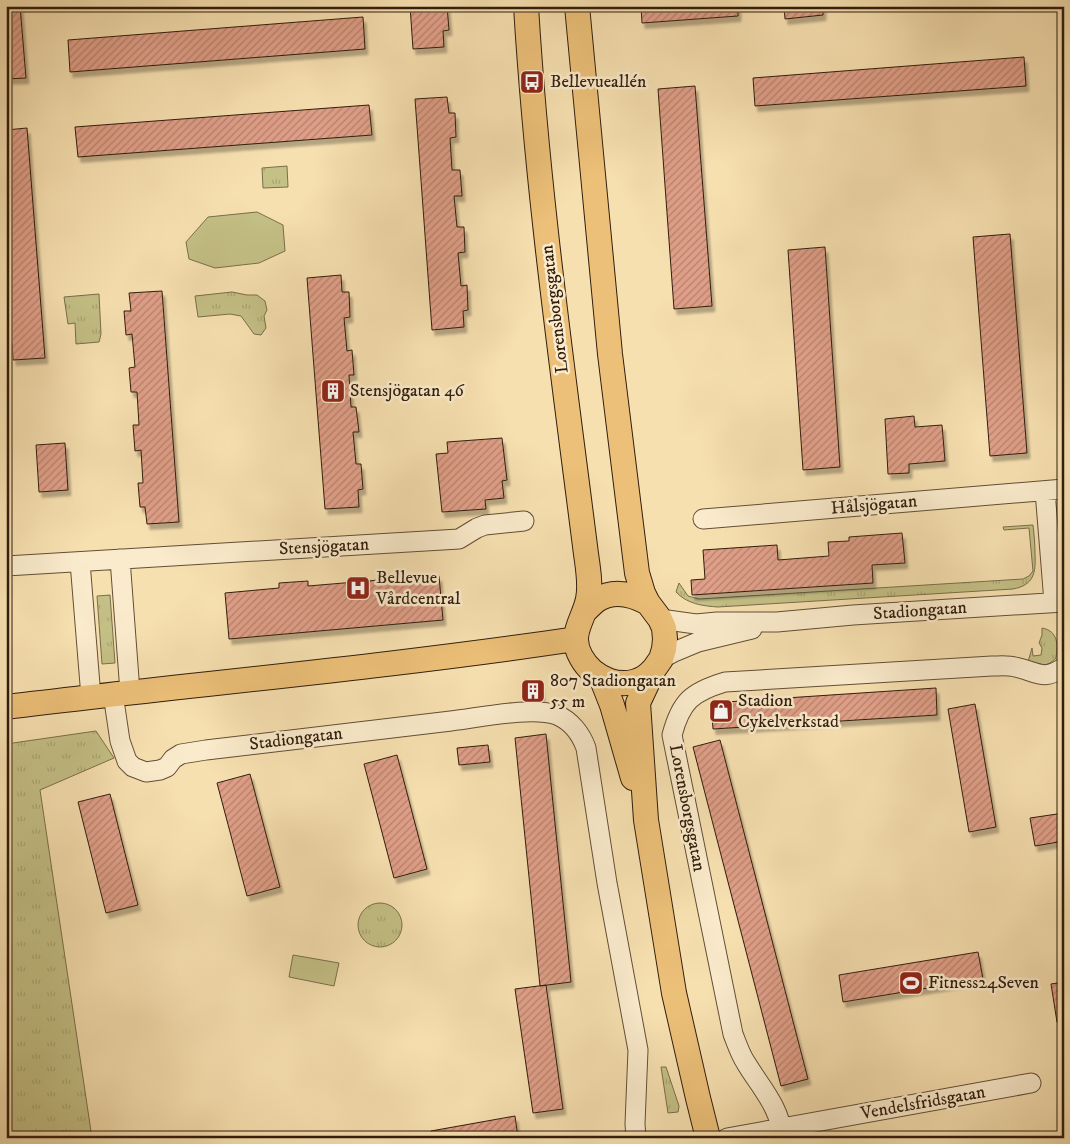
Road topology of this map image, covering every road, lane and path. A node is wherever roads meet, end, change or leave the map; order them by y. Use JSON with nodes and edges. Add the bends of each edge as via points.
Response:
{"nodes":[{"id":1,"x":526,"y":6,"type":"edge"},
{"id":2,"x":577,"y":6,"type":"edge"},
{"id":3,"x":1064,"y":489,"type":"edge"},
{"id":4,"x":1045,"y":491,"type":"junction"},
{"id":5,"x":703,"y":519,"type":"dead end"},
{"id":6,"x":524,"y":521,"type":"dead end"},
{"id":7,"x":120,"y":559,"type":"junction"},
{"id":8,"x":80,"y":562,"type":"junction"},
{"id":9,"x":6,"y":566,"type":"edge"},
{"id":10,"x":1059,"y":602,"type":"edge"},
{"id":11,"x":585,"y":611,"type":"junction"},
{"id":12,"x":654,"y":611,"type":"junction"},
{"id":13,"x":778,"y":622,"type":"junction"},
{"id":14,"x":576,"y":639,"type":"junction"},
{"id":15,"x":657,"y":664,"type":"junction"},
{"id":16,"x":1064,"y":667,"type":"edge"},
{"id":17,"x":600,"y":678,"type":"junction"},
{"id":18,"x":112,"y":694,"type":"junction"},
{"id":19,"x":6,"y":707,"type":"edge"},
{"id":20,"x":646,"y":820,"type":"junction"},
{"id":21,"x":1031,"y":1083,"type":"dead end"},
{"id":22,"x":783,"y":1133,"type":"edge"},
{"id":23,"x":636,"y":1138,"type":"edge"},
{"id":24,"x":708,"y":1138,"type":"edge"},
{"id":25,"x":727,"y":1138,"type":"edge"}],
"edges":[{"from":1,"to":11,"type":"main road","name":"Lorensborgsgatan","via":[[549,257],[588,569]]},
{"from":2,"to":12,"type":"main road","name":"Lorensborgsgatan","via":[[610,354],[637,573],[643,594]]},
{"from":3,"to":4,"type":"street","name":"Hålsjögatan"},
{"from":4,"to":5,"type":"street","name":"Hålsjögatan"},
{"from":4,"to":10,"type":"street"},
{"from":6,"to":7,"type":"street","name":"Stensjögatan","via":[[485,525],[459,539]]},
{"from":7,"to":8,"type":"street","name":"Stensjögatan"},
{"from":7,"to":18,"type":"street"},
{"from":8,"to":9,"type":"street","name":"Stensjögatan"},
{"from":8,"to":18,"type":"street"},
{"from":10,"to":13,"type":"street","name":"Stadiongatan"},
{"from":11,"to":12,"type":"main road","via":[[597,600],[624,594],[637,597]]},
{"from":11,"to":14,"type":"main road","name":"Lorensborgsgatan","via":[[577,627]]},
{"from":12,"to":13,"type":"street","name":"Stadiongatan","via":[[696,624]]},
{"from":12,"to":15,"type":"main road","name":"Lorensborgsgatan","via":[[664,628],[665,639]]},
{"from":13,"to":15,"type":"street","name":"Stadiongatan","via":[[698,642],[674,652]]},
{"from":14,"to":17,"type":"main road","name":"Lorensborgsgatan","via":[[580,657]]},
{"from":14,"to":18,"type":"main road","via":[[340,670]]},
{"from":15,"to":17,"type":"main road","via":[[645,677],[634,681],[611,682]]},
{"from":15,"to":20,"type":"main road","name":"Lorensborgsgatan","via":[[638,703]]},
{"from":16,"to":22,"type":"street","name":"Lorensborgsgatan","via":[[1048,675],[1015,667],[992,666],[725,682],[693,696],[681,711],[672,735],[733,1034],[744,1061],[774,1105]]},
{"from":17,"to":20,"type":"main road","name":"Lorensborgsgatan","via":[[612,705]]},
{"from":18,"to":19,"type":"main road"},
{"from":18,"to":23,"type":"street","name":"Stadiongatan","via":[[126,761],[146,772],[160,770],[181,754],[206,750],[522,712],[556,715],[564,719],[579,733],[586,748],[638,1050]]},
{"from":20,"to":24,"type":"main road","name":"Lorensborgsgatan","via":[[674,993]]},
{"from":21,"to":22,"type":"street","name":"Vendelsfridsgatan"},
{"from":22,"to":25,"type":"street","name":"Vendelsfridsgatan"}]}
